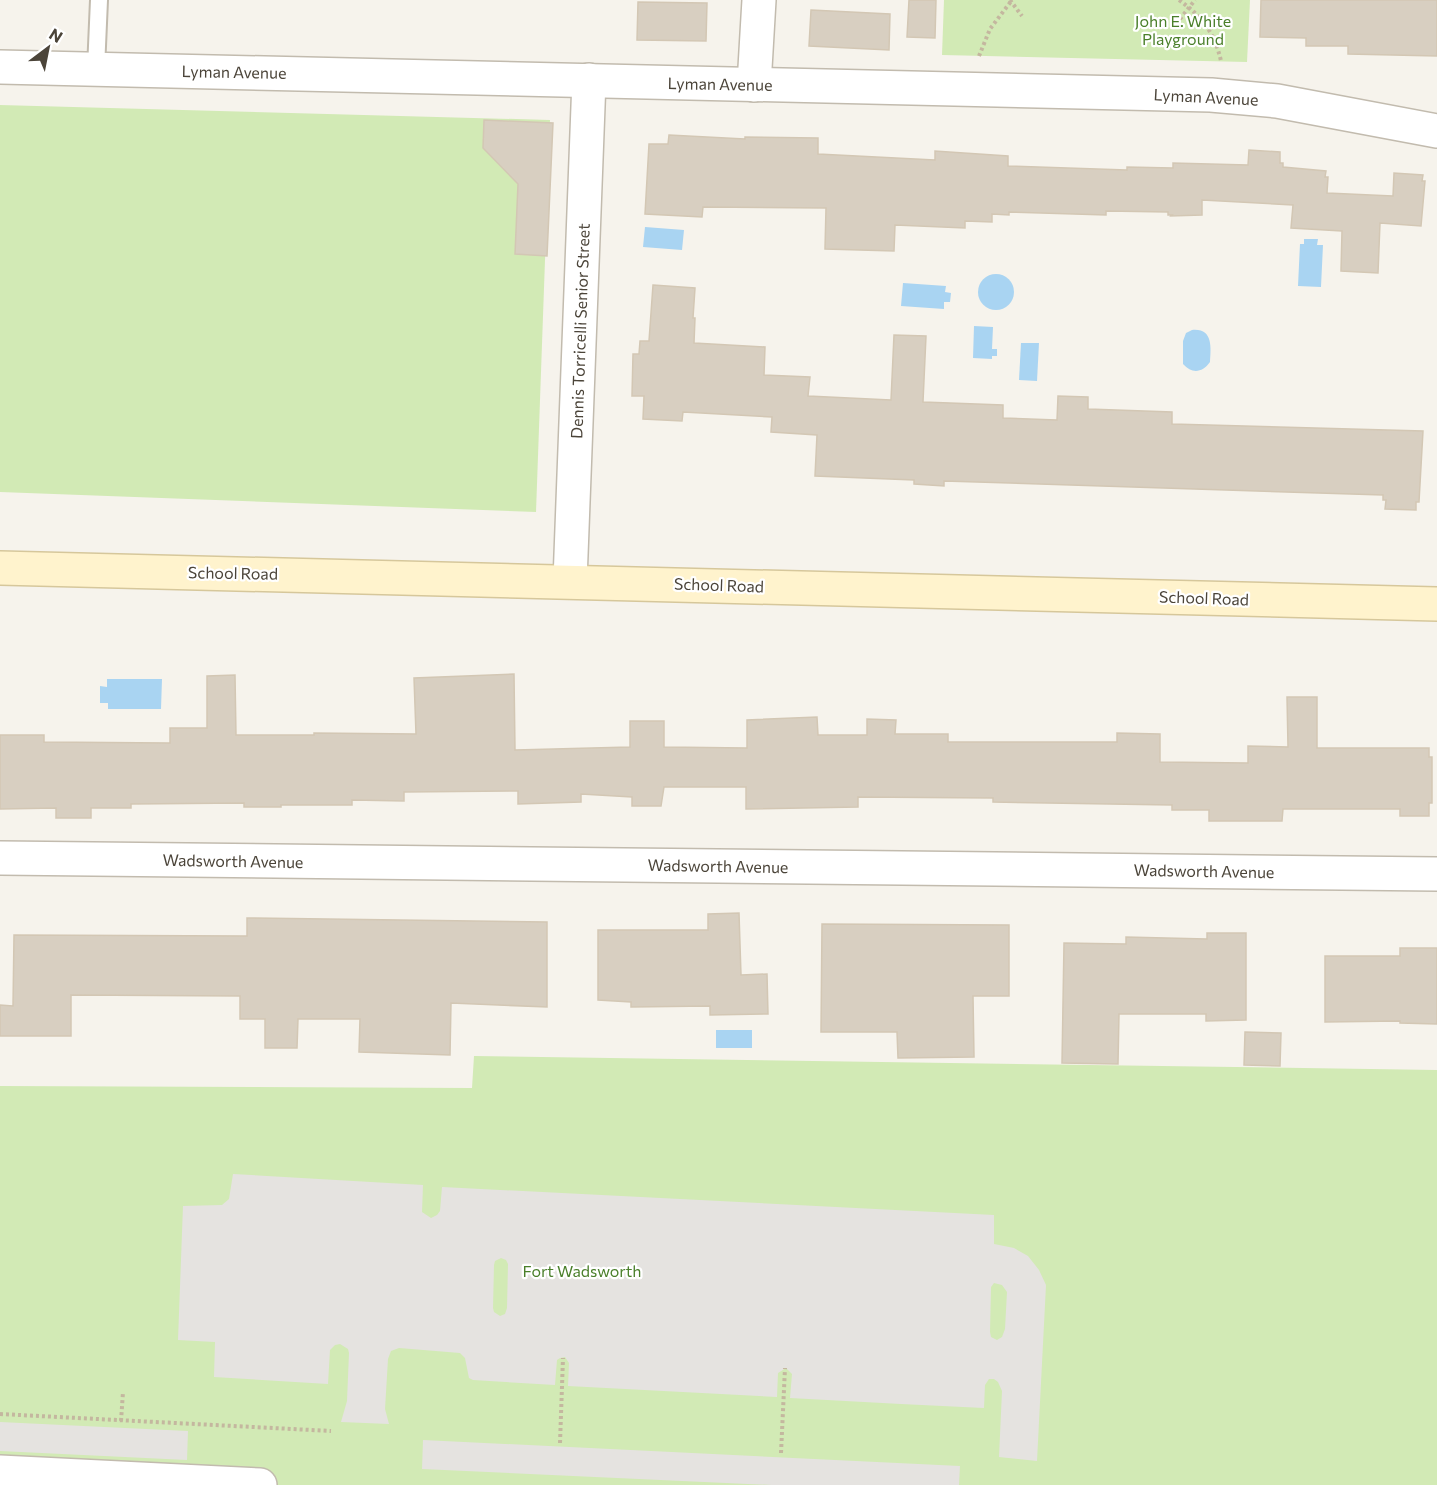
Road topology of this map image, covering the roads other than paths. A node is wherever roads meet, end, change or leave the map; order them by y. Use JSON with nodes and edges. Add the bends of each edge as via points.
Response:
{"nodes":[{"id":1,"x":99,"y":0,"type":"edge"},
{"id":2,"x":759,"y":0,"type":"edge"},
{"id":3,"x":0,"y":67,"type":"edge"},
{"id":4,"x":96,"y":69,"type":"junction"},
{"id":5,"x":589,"y":80,"type":"junction"},
{"id":6,"x":754,"y":85,"type":"junction"},
{"id":7,"x":1437,"y":131,"type":"edge"},
{"id":8,"x":0,"y":567,"type":"edge"},
{"id":9,"x":570,"y":581,"type":"junction"},
{"id":10,"x":1437,"y":604,"type":"edge"},
{"id":11,"x":0,"y":858,"type":"edge"},
{"id":12,"x":1437,"y":874,"type":"edge"},
{"id":13,"x":0,"y":1472,"type":"edge"},
{"id":14,"x":246,"y":1485,"type":"edge"}],
"edges":[{"from":1,"to":4,"type":"lane"},
{"from":2,"to":6,"type":"street"},
{"from":3,"to":4,"type":"street","name":"Lyman Avenue"},
{"from":4,"to":5,"type":"street","name":"Lyman Avenue"},
{"from":5,"to":6,"type":"street","name":"Lyman Avenue"},
{"from":5,"to":9,"type":"street","name":"Dennis Torricelli Senior Street"},
{"from":6,"to":7,"type":"street","name":"Lyman Avenue","via":[[1223,96],[1277,101]]},
{"from":8,"to":9,"type":"main road","name":"School Road"},
{"from":9,"to":10,"type":"main road","name":"School Road"},
{"from":11,"to":12,"type":"street","name":"Wadsworth Avenue"},
{"from":13,"to":14,"type":"street"}]}
